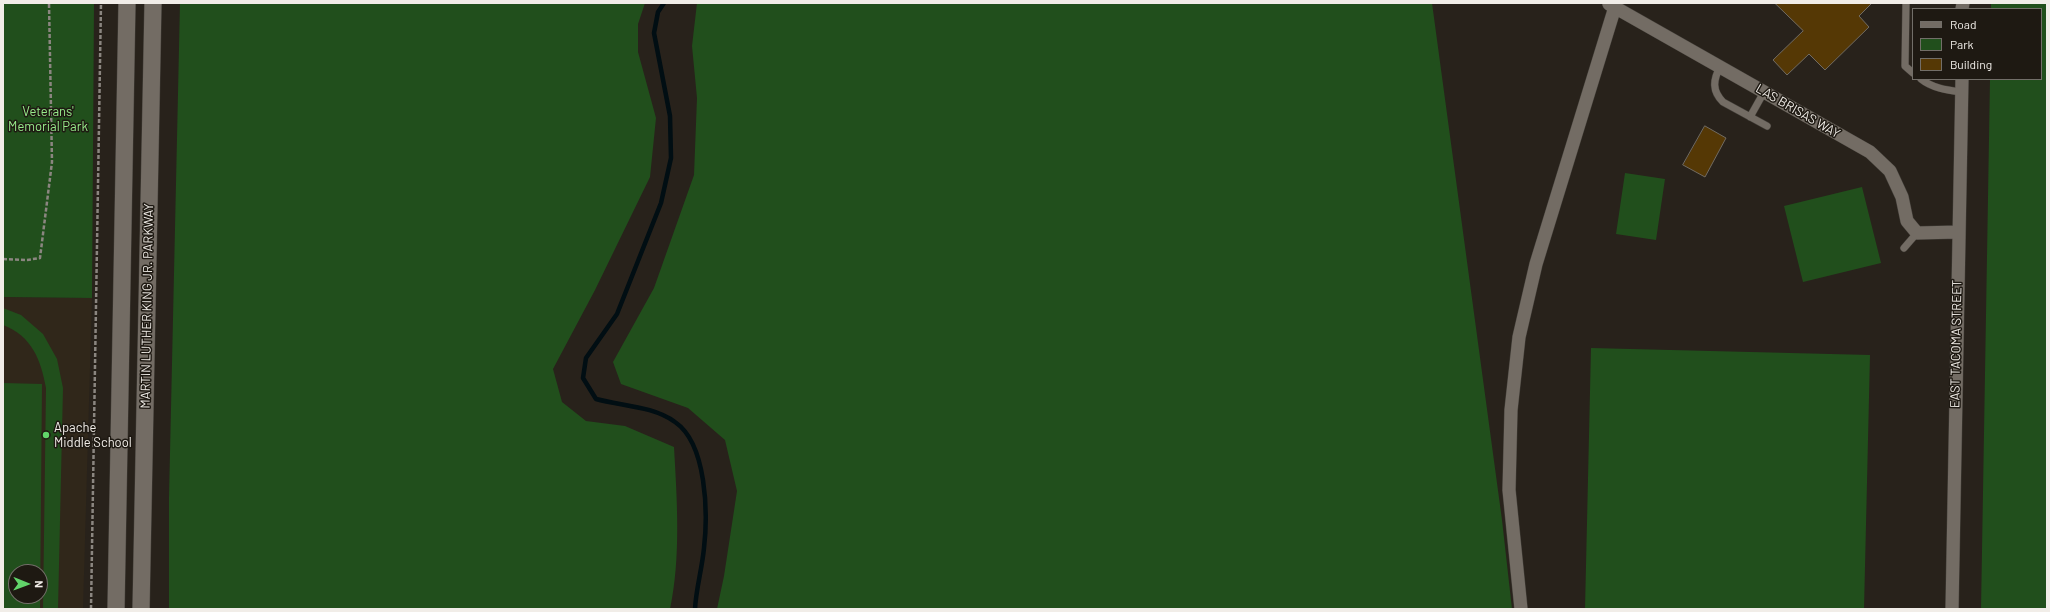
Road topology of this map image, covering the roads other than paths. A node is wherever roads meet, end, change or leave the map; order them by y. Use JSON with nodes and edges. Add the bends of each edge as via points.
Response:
{"nodes":[{"id":1,"x":127,"y":3,"type":"edge"},
{"id":2,"x":152,"y":3,"type":"edge"},
{"id":3,"x":1906,"y":3,"type":"edge"},
{"id":4,"x":1611,"y":5,"type":"edge"},
{"id":5,"x":1720,"y":67,"type":"junction"},
{"id":6,"x":1912,"y":72,"type":"edge"},
{"id":7,"x":1922,"y":80,"type":"edge"},
{"id":8,"x":1962,"y":80,"type":"edge"},
{"id":9,"x":1764,"y":92,"type":"junction"},
{"id":10,"x":1962,"y":92,"type":"junction"},
{"id":11,"x":1750,"y":117,"type":"junction"},
{"id":12,"x":1767,"y":126,"type":"dead end"},
{"id":13,"x":1958,"y":232,"type":"junction"},
{"id":14,"x":1917,"y":233,"type":"junction"},
{"id":15,"x":1904,"y":248,"type":"dead end"},
{"id":16,"x":116,"y":609,"type":"edge"},
{"id":17,"x":141,"y":609,"type":"edge"},
{"id":18,"x":1521,"y":609,"type":"edge"},
{"id":19,"x":1952,"y":609,"type":"edge"}],
"edges":[{"from":1,"to":16,"type":"street","name":"MARTIN LUTHER KING JR. PARKWAY"},
{"from":2,"to":17,"type":"street","name":"MARTIN LUTHER KING JR. PARKWAY"},
{"from":3,"to":6,"type":"lane","via":[[1905,66]]},
{"from":4,"to":5,"type":"street","name":"LAS BRISAS WAY"},
{"from":4,"to":18,"type":"street","via":[[1536,264],[1518,337],[1511,410],[1509,490]]},
{"from":5,"to":9,"type":"street","name":"LAS BRISAS WAY"},
{"from":5,"to":11,"type":"lane","via":[[1714,82],[1718,97]]},
{"from":7,"to":10,"type":"lane","via":[[1943,90]]},
{"from":8,"to":10,"type":"street","name":"EAST TACOMA STREET"},
{"from":9,"to":11,"type":"lane"},
{"from":9,"to":14,"type":"street","name":"LAS BRISAS WAY","via":[[1870,152],[1890,171],[1902,197],[1907,222]]},
{"from":10,"to":13,"type":"street","name":"EAST TACOMA STREET"},
{"from":11,"to":12,"type":"lane"},
{"from":13,"to":14,"type":"street"},
{"from":13,"to":19,"type":"street","name":"EAST TACOMA STREET"},
{"from":14,"to":15,"type":"lane"}]}
